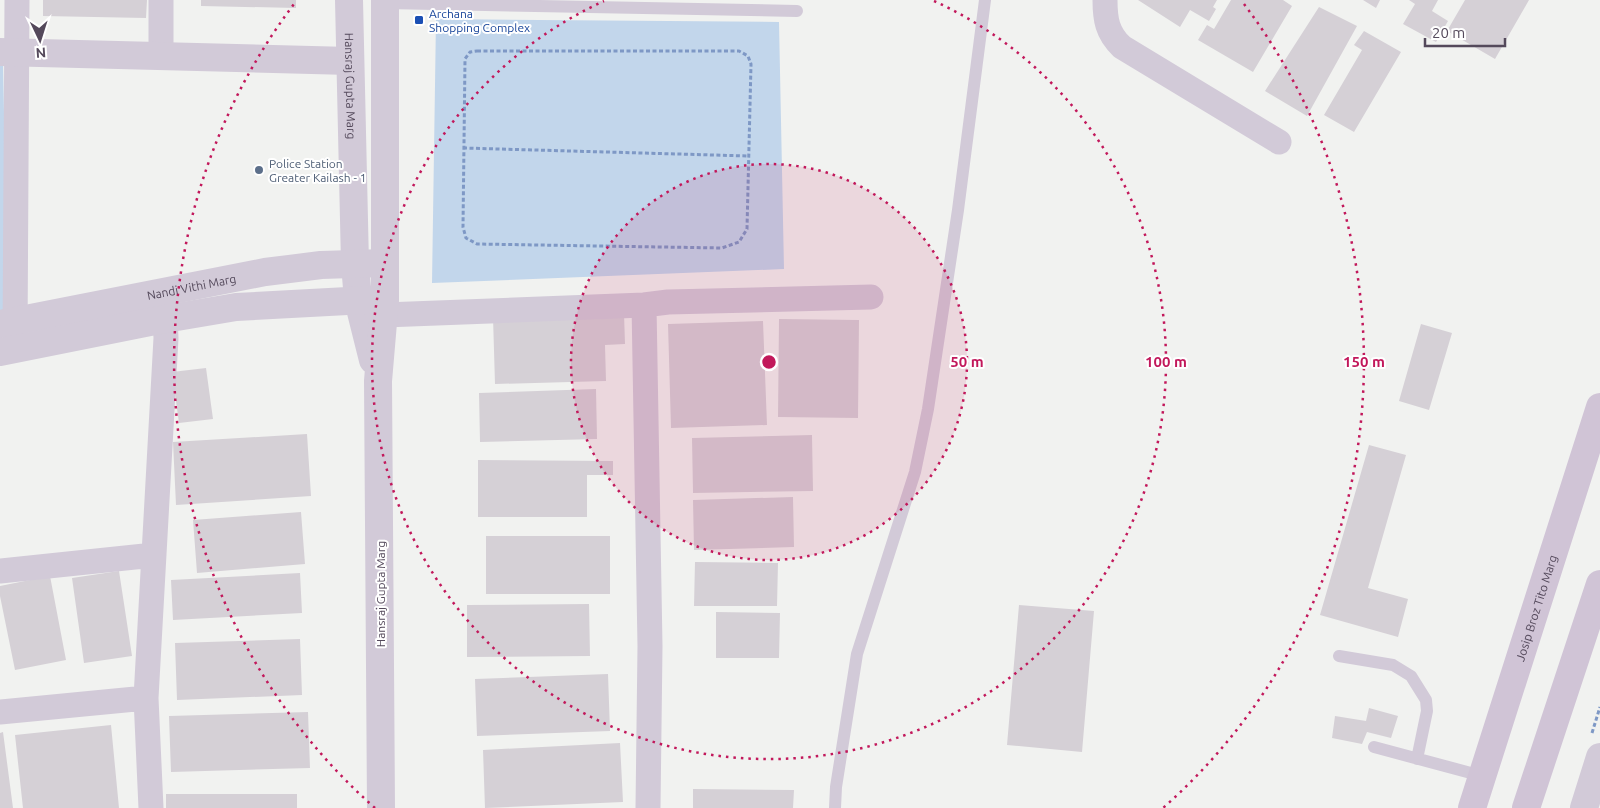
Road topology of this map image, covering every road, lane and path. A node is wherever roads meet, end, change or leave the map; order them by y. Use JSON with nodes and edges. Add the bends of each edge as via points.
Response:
{"nodes":[{"id":1,"x":17,"y":0,"type":"edge"},
{"id":2,"x":161,"y":0,"type":"edge"},
{"id":3,"x":349,"y":0,"type":"edge"},
{"id":4,"x":985,"y":0,"type":"edge"},
{"id":5,"x":1105,"y":0,"type":"edge"},
{"id":6,"x":385,"y":2,"type":"edge"},
{"id":7,"x":797,"y":11,"type":"dead end"},
{"id":8,"x":8,"y":53,"type":"edge"},
{"id":9,"x":161,"y":56,"type":"junction"},
{"id":10,"x":350,"y":60,"type":"junction"},
{"id":11,"x":1279,"y":142,"type":"dead end"},
{"id":12,"x":463,"y":148,"type":"junction"},
{"id":13,"x":749,"y":156,"type":"junction"},
{"id":14,"x":385,"y":263,"type":"junction"},
{"id":15,"x":355,"y":264,"type":"junction"},
{"id":16,"x":871,"y":297,"type":"dead end"},
{"id":17,"x":358,"y":300,"type":"junction"},
{"id":18,"x":644,"y":304,"type":"junction"},
{"id":19,"x":384,"y":307,"type":"junction"},
{"id":20,"x":165,"y":319,"type":"junction"},
{"id":21,"x":8,"y":323,"type":"edge"},
{"id":22,"x":7,"y":351,"type":"edge"},
{"id":23,"x":378,"y":381,"type":"junction"},
{"id":24,"x":1600,"y":407,"type":"edge"},
{"id":25,"x":154,"y":555,"type":"junction"},
{"id":26,"x":0,"y":571,"type":"edge"},
{"id":27,"x":1600,"y":584,"type":"edge"},
{"id":28,"x":1339,"y":656,"type":"dead end"},
{"id":29,"x":146,"y":698,"type":"junction"},
{"id":30,"x":0,"y":712,"type":"edge"},
{"id":31,"x":1374,"y":747,"type":"dead end"},
{"id":32,"x":1600,"y":757,"type":"edge"},
{"id":33,"x":1417,"y":758,"type":"junction"},
{"id":34,"x":1482,"y":776,"type":"junction"},
{"id":35,"x":151,"y":808,"type":"edge"},
{"id":36,"x":381,"y":808,"type":"edge"},
{"id":37,"x":648,"y":808,"type":"edge"},
{"id":38,"x":835,"y":808,"type":"edge"},
{"id":39,"x":1472,"y":808,"type":"edge"},
{"id":40,"x":1526,"y":808,"type":"edge"},
{"id":41,"x":1584,"y":808,"type":"edge"}],
"edges":[{"from":1,"to":8,"type":"street"},
{"from":2,"to":9,"type":"street"},
{"from":3,"to":10,"type":"street","name":"Hansraj Gupta Marg"},
{"from":4,"to":38,"type":"lane","via":[[928,409],[915,472],[857,654]]},
{"from":5,"to":11,"type":"street","via":[[1110,36],[1122,47]]},
{"from":6,"to":7,"type":"lane"},
{"from":6,"to":14,"type":"street","name":"Hansraj Gupta Marg"},
{"from":8,"to":9,"type":"street"},
{"from":8,"to":21,"type":"street"},
{"from":9,"to":10,"type":"street"},
{"from":10,"to":15,"type":"street","name":"Hansraj Gupta Marg"},
{"from":12,"to":13,"type":"path"},
{"from":12,"to":13,"type":"path","via":[[463,227],[466,238],[477,244],[722,248],[739,242],[747,229]]},
{"from":12,"to":13,"type":"path","via":[[465,59],[470,52],[739,51],[748,56],[751,64]]},
{"from":14,"to":15,"type":"street","name":"Nandi Vithi Marg"},
{"from":14,"to":19,"type":"street","name":"Hansraj Gupta Marg"},
{"from":15,"to":17,"type":"street","name":"Hansraj Gupta Marg"},
{"from":15,"to":21,"type":"street","name":"Nandi Vithi Marg","via":[[265,272]]},
{"from":16,"to":18,"type":"street"},
{"from":17,"to":19,"type":"street"},
{"from":17,"to":20,"type":"street","via":[[236,308]]},
{"from":17,"to":23,"type":"street","name":"Hansraj Gupta Marg"},
{"from":18,"to":19,"type":"street"},
{"from":18,"to":37,"type":"street","via":[[650,646]]},
{"from":19,"to":23,"type":"street","name":"Hansraj Gupta Marg"},
{"from":20,"to":22,"type":"street"},
{"from":20,"to":25,"type":"street"},
{"from":21,"to":22,"type":"street"},
{"from":23,"to":36,"type":"street","name":"Hansraj Gupta Marg"},
{"from":24,"to":34,"type":"main road","name":"Josip Broz Tito Marg"},
{"from":25,"to":26,"type":"street"},
{"from":25,"to":29,"type":"street"},
{"from":27,"to":40,"type":"main road"},
{"from":28,"to":33,"type":"lane","via":[[1394,665],[1411,676],[1426,700],[1427,711]]},
{"from":29,"to":30,"type":"street"},
{"from":29,"to":35,"type":"street"},
{"from":31,"to":33,"type":"lane"},
{"from":32,"to":41,"type":"street"},
{"from":33,"to":34,"type":"lane"},
{"from":34,"to":39,"type":"main road","name":"Josip Broz Tito Marg"}]}
